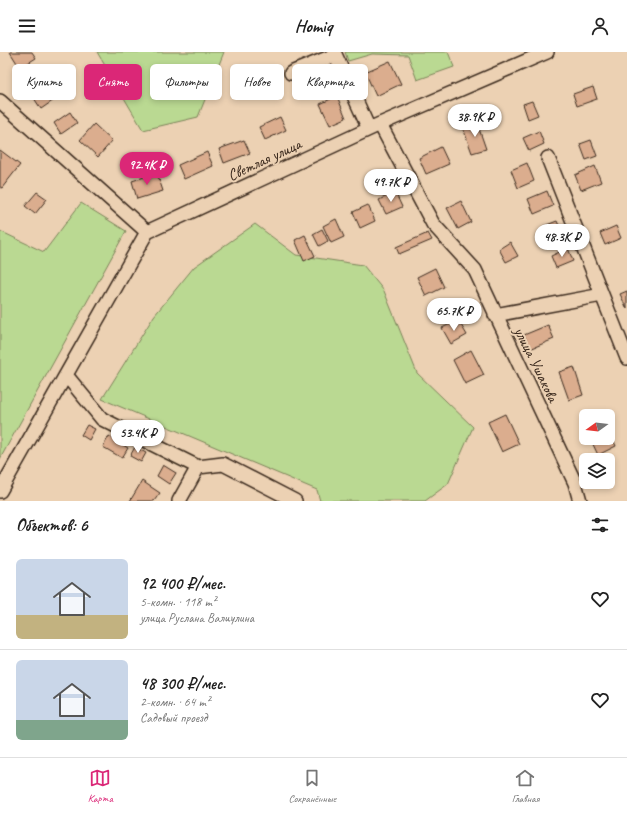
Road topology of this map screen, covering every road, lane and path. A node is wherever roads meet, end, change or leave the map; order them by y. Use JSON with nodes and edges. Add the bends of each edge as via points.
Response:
{"nodes":[{"id":1,"x":547,"y":52,"type":"edge"},
{"id":2,"x":334,"y":54,"type":"edge"},
{"id":3,"x":291,"y":73,"type":"dead end"},
{"id":4,"x":0,"y":101,"type":"edge"},
{"id":5,"x":374,"y":126,"type":"junction"},
{"id":6,"x":548,"y":158,"type":"dead end"},
{"id":7,"x":147,"y":232,"type":"junction"},
{"id":8,"x":602,"y":295,"type":"junction"},
{"id":9,"x":495,"y":314,"type":"junction"},
{"id":10,"x":627,"y":358,"type":"edge"},
{"id":11,"x":66,"y":374,"type":"junction"},
{"id":12,"x":198,"y":467,"type":"junction"},
{"id":13,"x":0,"y":491,"type":"edge"},
{"id":14,"x":179,"y":501,"type":"edge"},
{"id":15,"x":295,"y":501,"type":"edge"},
{"id":16,"x":580,"y":501,"type":"edge"}],
"edges":[{"from":1,"to":5,"type":"street","name":"Светлая улица"},
{"from":2,"to":3,"type":"street"},
{"from":2,"to":5,"type":"street","name":"улица Ушакова"},
{"from":4,"to":7,"type":"street"},
{"from":5,"to":7,"type":"street","name":"Светлая улица"},
{"from":5,"to":9,"type":"street","name":"улица Ушакова","via":[[433,224],[475,270]]},
{"from":6,"to":8,"type":"street"},
{"from":7,"to":11,"type":"street"},
{"from":8,"to":9,"type":"street"},
{"from":8,"to":10,"type":"street"},
{"from":9,"to":16,"type":"street","name":"улица Ушакова","via":[[575,483]]},
{"from":11,"to":12,"type":"street","via":[[102,419]]},
{"from":11,"to":13,"type":"street"},
{"from":12,"to":14,"type":"street"},
{"from":12,"to":15,"type":"street","via":[[223,464]]}]}
